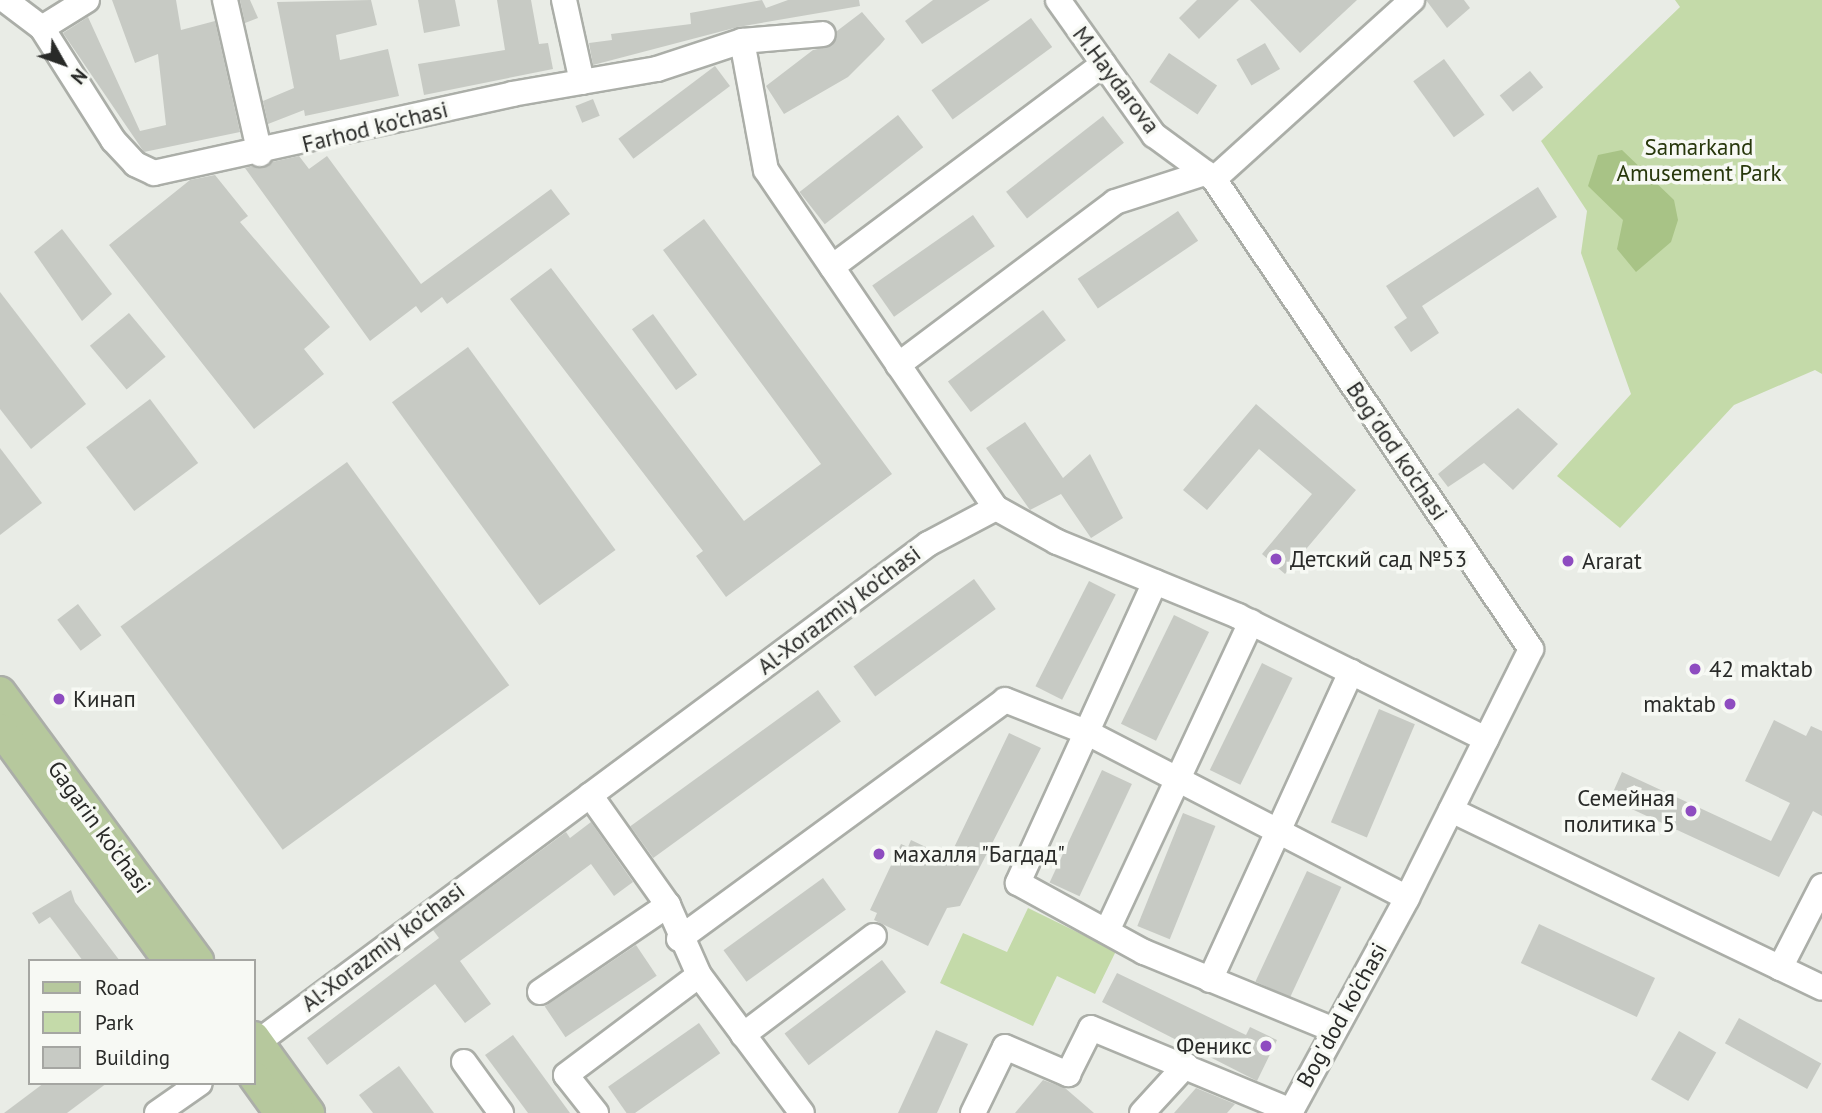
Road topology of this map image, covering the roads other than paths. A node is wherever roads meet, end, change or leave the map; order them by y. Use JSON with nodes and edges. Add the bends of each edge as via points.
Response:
{"nodes":[{"id":1,"x":5,"y":0,"type":"edge"},
{"id":2,"x":87,"y":0,"type":"edge"},
{"id":3,"x":225,"y":0,"type":"edge"},
{"id":4,"x":564,"y":0,"type":"edge"},
{"id":5,"x":1058,"y":0,"type":"edge"},
{"id":6,"x":1402,"y":3,"type":"edge"},
{"id":7,"x":42,"y":28,"type":"junction"},
{"id":8,"x":822,"y":34,"type":"dead end"},
{"id":9,"x":742,"y":41,"type":"junction"},
{"id":10,"x":1103,"y":64,"type":"junction"},
{"id":11,"x":582,"y":82,"type":"junction"},
{"id":12,"x":260,"y":154,"type":"junction"},
{"id":13,"x":1210,"y":176,"type":"junction"},
{"id":14,"x":832,"y":267,"type":"junction"},
{"id":15,"x":898,"y":365,"type":"junction"},
{"id":16,"x":996,"y":508,"type":"junction"},
{"id":17,"x":1155,"y":582,"type":"junction"},
{"id":18,"x":1251,"y":622,"type":"junction"},
{"id":19,"x":1351,"y":672,"type":"junction"},
{"id":20,"x":0,"y":692,"type":"edge"},
{"id":21,"x":0,"y":729,"type":"edge"},
{"id":22,"x":1086,"y":733,"type":"junction"},
{"id":23,"x":1486,"y":739,"type":"junction"},
{"id":24,"x":1175,"y":782,"type":"junction"},
{"id":25,"x":590,"y":795,"type":"junction"},
{"id":26,"x":1451,"y":810,"type":"junction"},
{"id":27,"x":1276,"y":834,"type":"junction"},
{"id":28,"x":1822,"y":886,"type":"edge"},
{"id":29,"x":1407,"y":898,"type":"junction"},
{"id":30,"x":668,"y":905,"type":"junction"},
{"id":31,"x":1107,"y":931,"type":"junction"},
{"id":32,"x":874,"y":936,"type":"dead end"},
{"id":33,"x":679,"y":939,"type":"junction"},
{"id":34,"x":168,"y":959,"type":"edge"},
{"id":35,"x":197,"y":959,"type":"edge"},
{"id":36,"x":1780,"y":968,"type":"junction"},
{"id":37,"x":699,"y":975,"type":"junction"},
{"id":38,"x":1210,"y":980,"type":"junction"},
{"id":39,"x":1822,"y":988,"type":"edge"},
{"id":40,"x":540,"y":992,"type":"dead end"},
{"id":41,"x":1332,"y":1030,"type":"junction"},
{"id":42,"x":743,"y":1035,"type":"junction"},
{"id":43,"x":256,"y":1040,"type":"edge"},
{"id":44,"x":256,"y":1042,"type":"edge"},
{"id":45,"x":464,"y":1062,"type":"dead end"},
{"id":46,"x":1186,"y":1065,"type":"junction"},
{"id":47,"x":256,"y":1080,"type":"edge"},
{"id":48,"x":197,"y":1085,"type":"edge"},
{"id":49,"x":1290,"y":1112,"type":"edge"},
{"id":50,"x":157,"y":1113,"type":"edge"},
{"id":51,"x":280,"y":1113,"type":"edge"},
{"id":52,"x":309,"y":1113,"type":"edge"},
{"id":53,"x":501,"y":1113,"type":"edge"},
{"id":54,"x":596,"y":1113,"type":"edge"},
{"id":55,"x":802,"y":1113,"type":"edge"},
{"id":56,"x":972,"y":1113,"type":"edge"},
{"id":57,"x":1142,"y":1113,"type":"edge"}],
"edges":[{"from":1,"to":7,"type":"street","name":"Farhod ko'chasi"},
{"from":2,"to":7,"type":"street"},
{"from":3,"to":12,"type":"street"},
{"from":4,"to":11,"type":"street"},
{"from":5,"to":10,"type":"street","name":"M.Haydarova"},
{"from":6,"to":13,"type":"street"},
{"from":7,"to":12,"type":"street","name":"Farhod ko'chasi","via":[[114,140],[144,171]]},
{"from":8,"to":9,"type":"street","name":"Farhod ko'chasi"},
{"from":9,"to":11,"type":"street","name":"Farhod ko'chasi","via":[[657,69]]},
{"from":9,"to":14,"type":"street","via":[[766,170]]},
{"from":10,"to":13,"type":"street","name":"M.Haydarova","via":[[1154,135]]},
{"from":10,"to":14,"type":"street"},
{"from":11,"to":12,"type":"street","name":"Farhod ko'chasi"},
{"from":13,"to":15,"type":"street","via":[[1115,202]]},
{"from":13,"to":23,"type":"street","name":"Bog'dod ko'chasi","via":[[1531,649]]},
{"from":14,"to":15,"type":"street"},
{"from":15,"to":16,"type":"street"},
{"from":16,"to":17,"type":"street"},
{"from":16,"to":25,"type":"street","name":"Al-Xorazmiy ko'chasi","via":[[928,544]]},
{"from":17,"to":18,"type":"street"},
{"from":17,"to":22,"type":"street"},
{"from":18,"to":19,"type":"street"},
{"from":18,"to":24,"type":"street"},
{"from":19,"to":23,"type":"street"},
{"from":19,"to":27,"type":"street"},
{"from":20,"to":35,"type":"main road","name":"Gagarin ko'chasi"},
{"from":21,"to":34,"type":"main road","name":"Gagarin ko'chasi"},
{"from":22,"to":24,"type":"street"},
{"from":22,"to":31,"type":"street","via":[[1018,883]]},
{"from":22,"to":33,"type":"street","via":[[1005,700]]},
{"from":23,"to":26,"type":"street","name":"Bog'dod ko'chasi"},
{"from":24,"to":27,"type":"street"},
{"from":24,"to":31,"type":"street"},
{"from":25,"to":30,"type":"street"},
{"from":25,"to":43,"type":"street","name":"Al-Xorazmiy ko'chasi"},
{"from":26,"to":29,"type":"street","name":"Bog'dod ko'chasi"},
{"from":26,"to":36,"type":"street"},
{"from":27,"to":29,"type":"street"},
{"from":27,"to":38,"type":"street"},
{"from":28,"to":36,"type":"street"},
{"from":29,"to":41,"type":"street","name":"Bog'dod ko'chasi"},
{"from":30,"to":33,"type":"street"},
{"from":30,"to":40,"type":"street"},
{"from":31,"to":38,"type":"street"},
{"from":32,"to":42,"type":"street"},
{"from":33,"to":37,"type":"street"},
{"from":36,"to":39,"type":"street"},
{"from":37,"to":42,"type":"street"},
{"from":37,"to":54,"type":"street","via":[[566,1075]]},
{"from":38,"to":41,"type":"street"},
{"from":41,"to":49,"type":"street","name":"Bog'dod ko'chasi"},
{"from":42,"to":55,"type":"street"},
{"from":44,"to":52,"type":"main road"},
{"from":45,"to":53,"type":"street"},
{"from":46,"to":49,"type":"street"},
{"from":46,"to":56,"type":"street","via":[[1091,1028],[1068,1074],[1005,1047]]},
{"from":46,"to":57,"type":"street"},
{"from":47,"to":51,"type":"main road"},
{"from":48,"to":50,"type":"street"}]}
